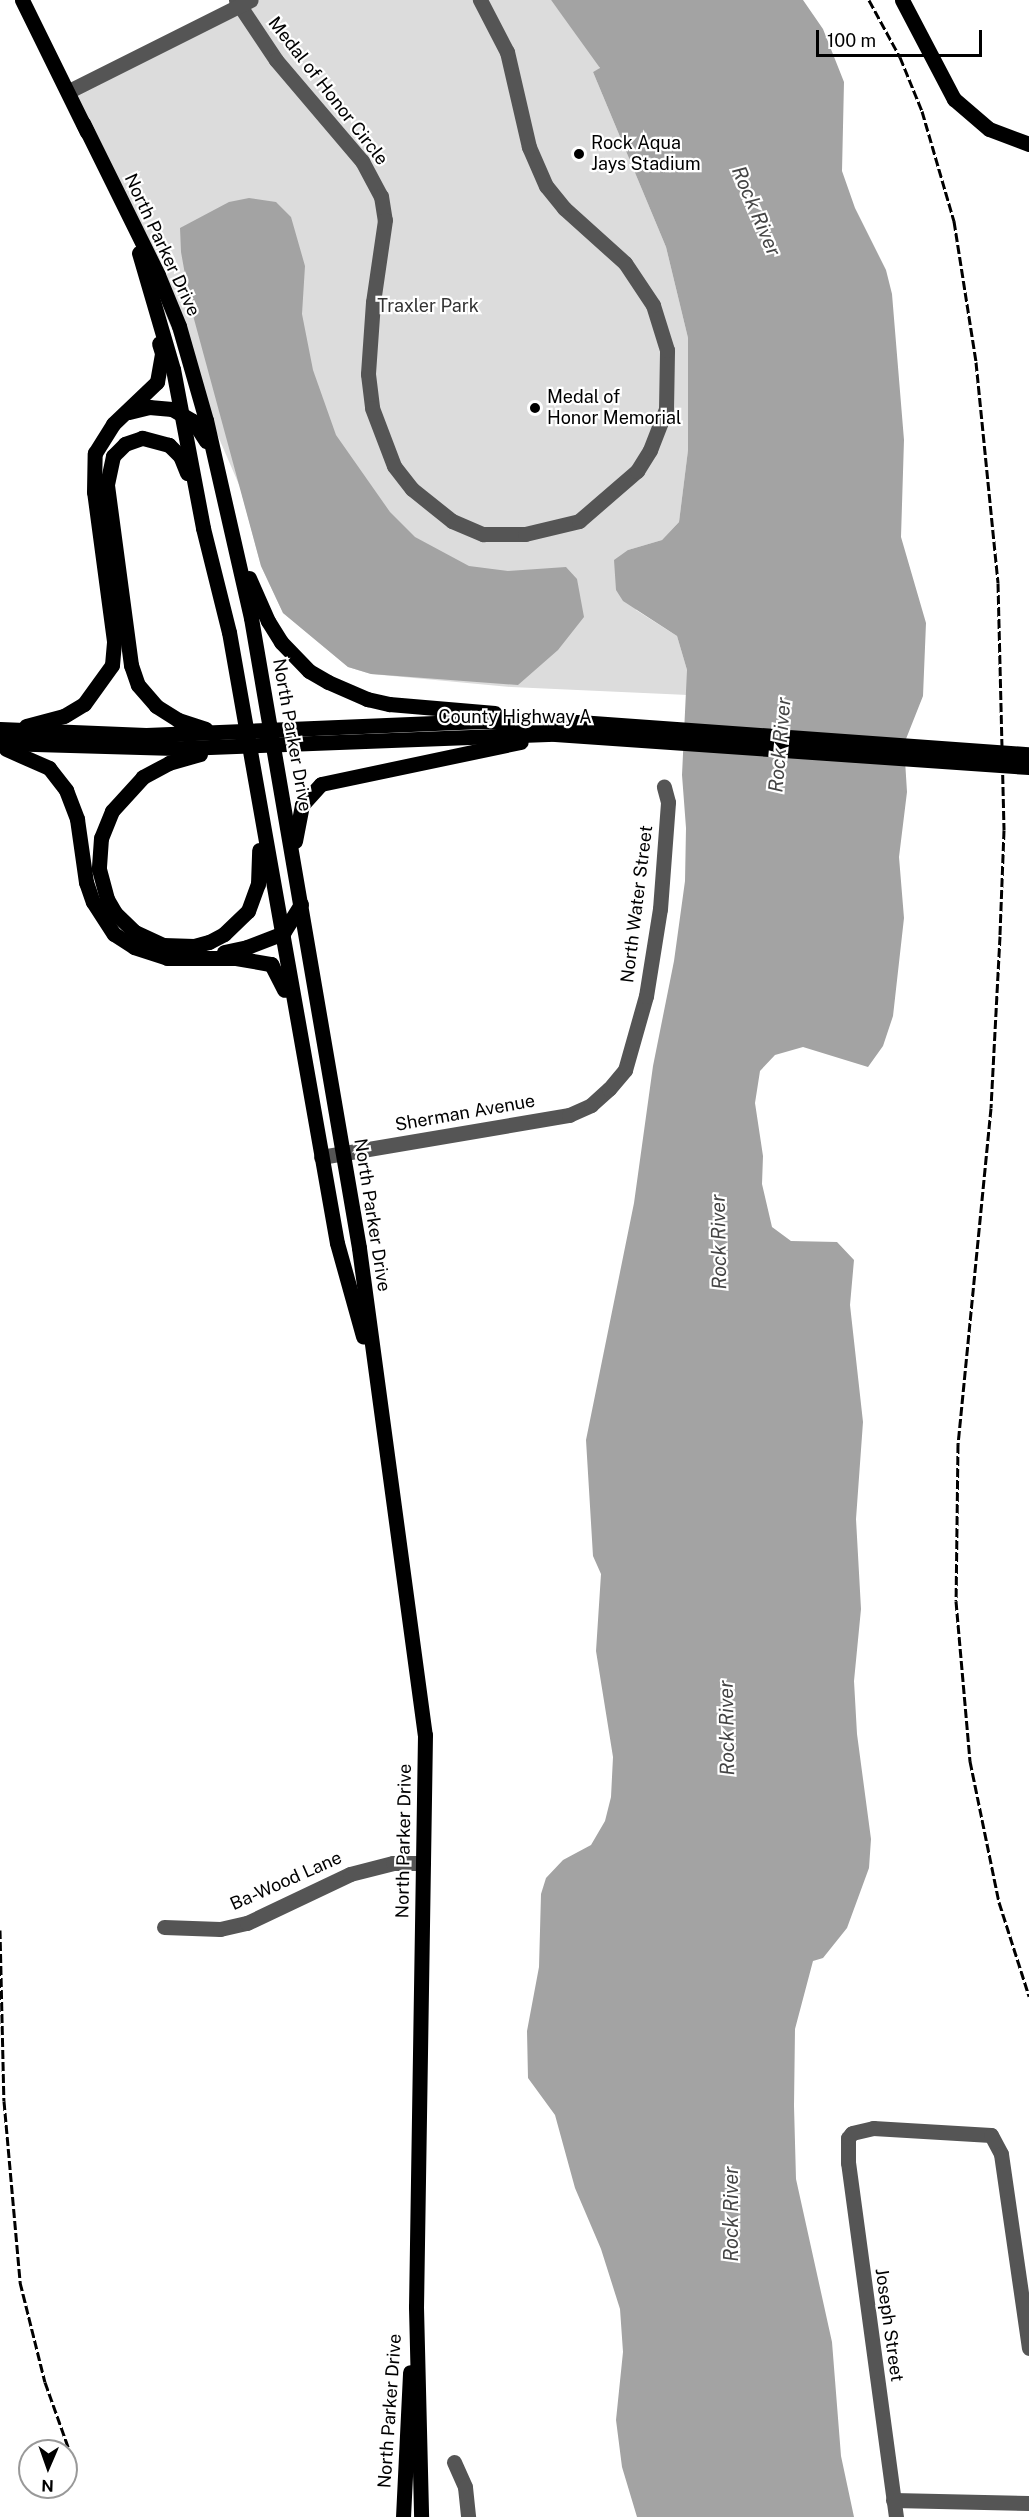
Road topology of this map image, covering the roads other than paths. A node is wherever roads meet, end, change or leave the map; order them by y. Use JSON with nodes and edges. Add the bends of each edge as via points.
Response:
{"nodes":[{"id":1,"x":22,"y":0,"type":"edge"},
{"id":2,"x":480,"y":0,"type":"edge"},
{"id":3,"x":902,"y":0,"type":"edge"},
{"id":4,"x":242,"y":2,"type":"edge"},
{"id":5,"x":69,"y":91,"type":"junction"},
{"id":6,"x":83,"y":123,"type":"junction"},
{"id":7,"x":1029,"y":144,"type":"edge"},
{"id":8,"x":155,"y":307,"type":"junction"},
{"id":9,"x":125,"y":413,"type":"junction"},
{"id":10,"x":182,"y":414,"type":"junction"},
{"id":11,"x":215,"y":460,"type":"junction"},
{"id":12,"x":203,"y":528,"type":"junction"},
{"id":13,"x":234,"y":542,"type":"junction"},
{"id":14,"x":579,"y":722,"type":"junction"},
{"id":15,"x":668,"y":733,"type":"junction"},
{"id":16,"x":591,"y":735,"type":"junction"},
{"id":17,"x":2,"y":737,"type":"edge"},
{"id":18,"x":298,"y":737,"type":"junction"},
{"id":19,"x":224,"y":740,"type":"junction"},
{"id":20,"x":1029,"y":754,"type":"edge"},
{"id":21,"x":1029,"y":767,"type":"edge"},
{"id":22,"x":664,"y":787,"type":"dead end"},
{"id":23,"x":256,"y":793,"type":"junction"},
{"id":24,"x":293,"y":855,"type":"junction"},
{"id":25,"x":301,"y":904,"type":"junction"},
{"id":26,"x":283,"y":933,"type":"junction"},
{"id":27,"x":191,"y":958,"type":"junction"},
{"id":28,"x":301,"y":1039,"type":"junction"},
{"id":29,"x":609,"y":1089,"type":"joint"},
{"id":30,"x":344,"y":1154,"type":"junction"},
{"id":31,"x":321,"y":1157,"type":"junction"},
{"id":32,"x":376,"y":1379,"type":"junction"},
{"id":33,"x":423,"y":1863,"type":"junction"},
{"id":34,"x":164,"y":1927,"type":"dead end"},
{"id":35,"x":416,"y":2307,"type":"junction"},
{"id":36,"x":1029,"y":2348,"type":"edge"},
{"id":37,"x":454,"y":2462,"type":"dead end"},
{"id":38,"x":893,"y":2500,"type":"junction"},
{"id":39,"x":1029,"y":2503,"type":"edge"},
{"id":40,"x":403,"y":2517,"type":"edge"},
{"id":41,"x":421,"y":2517,"type":"edge"},
{"id":42,"x":468,"y":2517,"type":"edge"},
{"id":43,"x":896,"y":2517,"type":"edge"}],
"edges":[{"from":1,"to":5,"type":"main road","name":"North Parker Drive"},
{"from":2,"to":4,"type":"street","name":"Medal of Honor Circle","via":[[507,52],[529,147],[546,186],[564,208],[625,263],[653,305],[667,350],[666,409],[637,471],[579,521],[525,534],[483,534],[452,522],[412,489],[394,466],[372,408],[368,374],[385,220],[381,196],[362,160],[276,60]]},
{"from":3,"to":7,"type":"main road","via":[[954,99],[989,129]]},
{"from":4,"to":5,"type":"street"},
{"from":5,"to":6,"type":"main road","name":"North Parker Drive"},
{"from":6,"to":8,"type":"main road","name":"North Parker Drive","via":[[135,236]]},
{"from":6,"to":11,"type":"main road","name":"North Parker Drive","via":[[179,326]]},
{"from":8,"to":9,"type":"main road","via":[[162,353],[157,382]]},
{"from":8,"to":10,"type":"main road","name":"North Parker Drive"},
{"from":9,"to":10,"type":"main road","via":[[149,406]]},
{"from":9,"to":17,"type":"main road","via":[[101,439],[94,470],[114,641],[112,665],[84,704],[64,716]]},
{"from":10,"to":11,"type":"main road","via":[[200,428]]},
{"from":10,"to":12,"type":"main road","name":"North Parker Drive"},
{"from":11,"to":13,"type":"main road","name":"North Parker Drive"},
{"from":12,"to":19,"type":"main road","via":[[176,451],[152,438],[133,441],[119,449],[109,463],[106,485],[134,674],[156,706]]},
{"from":12,"to":23,"type":"main road","name":"North Parker Drive","via":[[229,632]]},
{"from":13,"to":14,"type":"main road","via":[[281,642],[294,658],[328,682],[389,704]]},
{"from":13,"to":24,"type":"main road","name":"North Parker Drive","via":[[252,618]]},
{"from":14,"to":15,"type":"main road","name":"County Highway A"},
{"from":14,"to":18,"type":"main road","name":"County Highway A","via":[[483,721]]},
{"from":15,"to":16,"type":"main road","name":"County Highway A"},
{"from":15,"to":20,"type":"main road","name":"County Highway A"},
{"from":15,"to":21,"type":"main road","name":"County Highway A"},
{"from":16,"to":18,"type":"main road","name":"County Highway A"},
{"from":16,"to":24,"type":"main road","via":[[507,743],[321,784],[302,805]]},
{"from":17,"to":19,"type":"main road","name":"County Highway A","via":[[146,735]]},
{"from":17,"to":27,"type":"main road","via":[[49,768],[63,785],[76,819],[86,882],[93,902],[114,934],[150,954]]},
{"from":18,"to":19,"type":"main road","name":"County Highway A"},
{"from":19,"to":23,"type":"main road","via":[[154,769],[130,786],[112,811],[101,838],[99,869],[107,899],[123,923],[148,940],[178,947],[209,942],[239,921],[248,911],[258,884]]},
{"from":22,"to":29,"type":"street","name":"North Water Street","via":[[668,802],[660,909],[646,996],[625,1070]]},
{"from":23,"to":26,"type":"main road","name":"North Parker Drive"},
{"from":24,"to":25,"type":"main road","name":"North Parker Drive"},
{"from":25,"to":26,"type":"main road"},
{"from":25,"to":30,"type":"main road","name":"North Parker Drive"},
{"from":26,"to":27,"type":"main road","via":[[247,947]]},
{"from":26,"to":28,"type":"main road","name":"North Parker Drive"},
{"from":27,"to":28,"type":"main road","via":[[236,958],[272,964],[279,972]]},
{"from":28,"to":31,"type":"main road","name":"North Parker Drive"},
{"from":29,"to":30,"type":"street","name":"Sherman Avenue","via":[[591,1105],[570,1114]]},
{"from":30,"to":31,"type":"street","name":"Sherman Avenue"},
{"from":30,"to":32,"type":"main road","name":"North Parker Drive"},
{"from":31,"to":32,"type":"main road","name":"North Parker Drive","via":[[337,1243]]},
{"from":32,"to":33,"type":"main road","name":"North Parker Drive","via":[[420,1683],[425,1756]]},
{"from":33,"to":34,"type":"street","name":"Ba-Wood Lane","via":[[393,1863],[350,1874],[247,1923],[220,1929]]},
{"from":33,"to":35,"type":"main road","name":"North Parker Drive"},
{"from":35,"to":40,"type":"main road","name":"North Parker Drive"},
{"from":35,"to":41,"type":"main road","name":"North Parker Drive"},
{"from":36,"to":38,"type":"street","name":"Joseph Street","via":[[1001,2154],[991,2135],[873,2128],[856,2131],[848,2138]]},
{"from":37,"to":42,"type":"street","via":[[465,2487]]},
{"from":38,"to":39,"type":"street"},
{"from":38,"to":43,"type":"street","name":"Joseph Street"}]}
